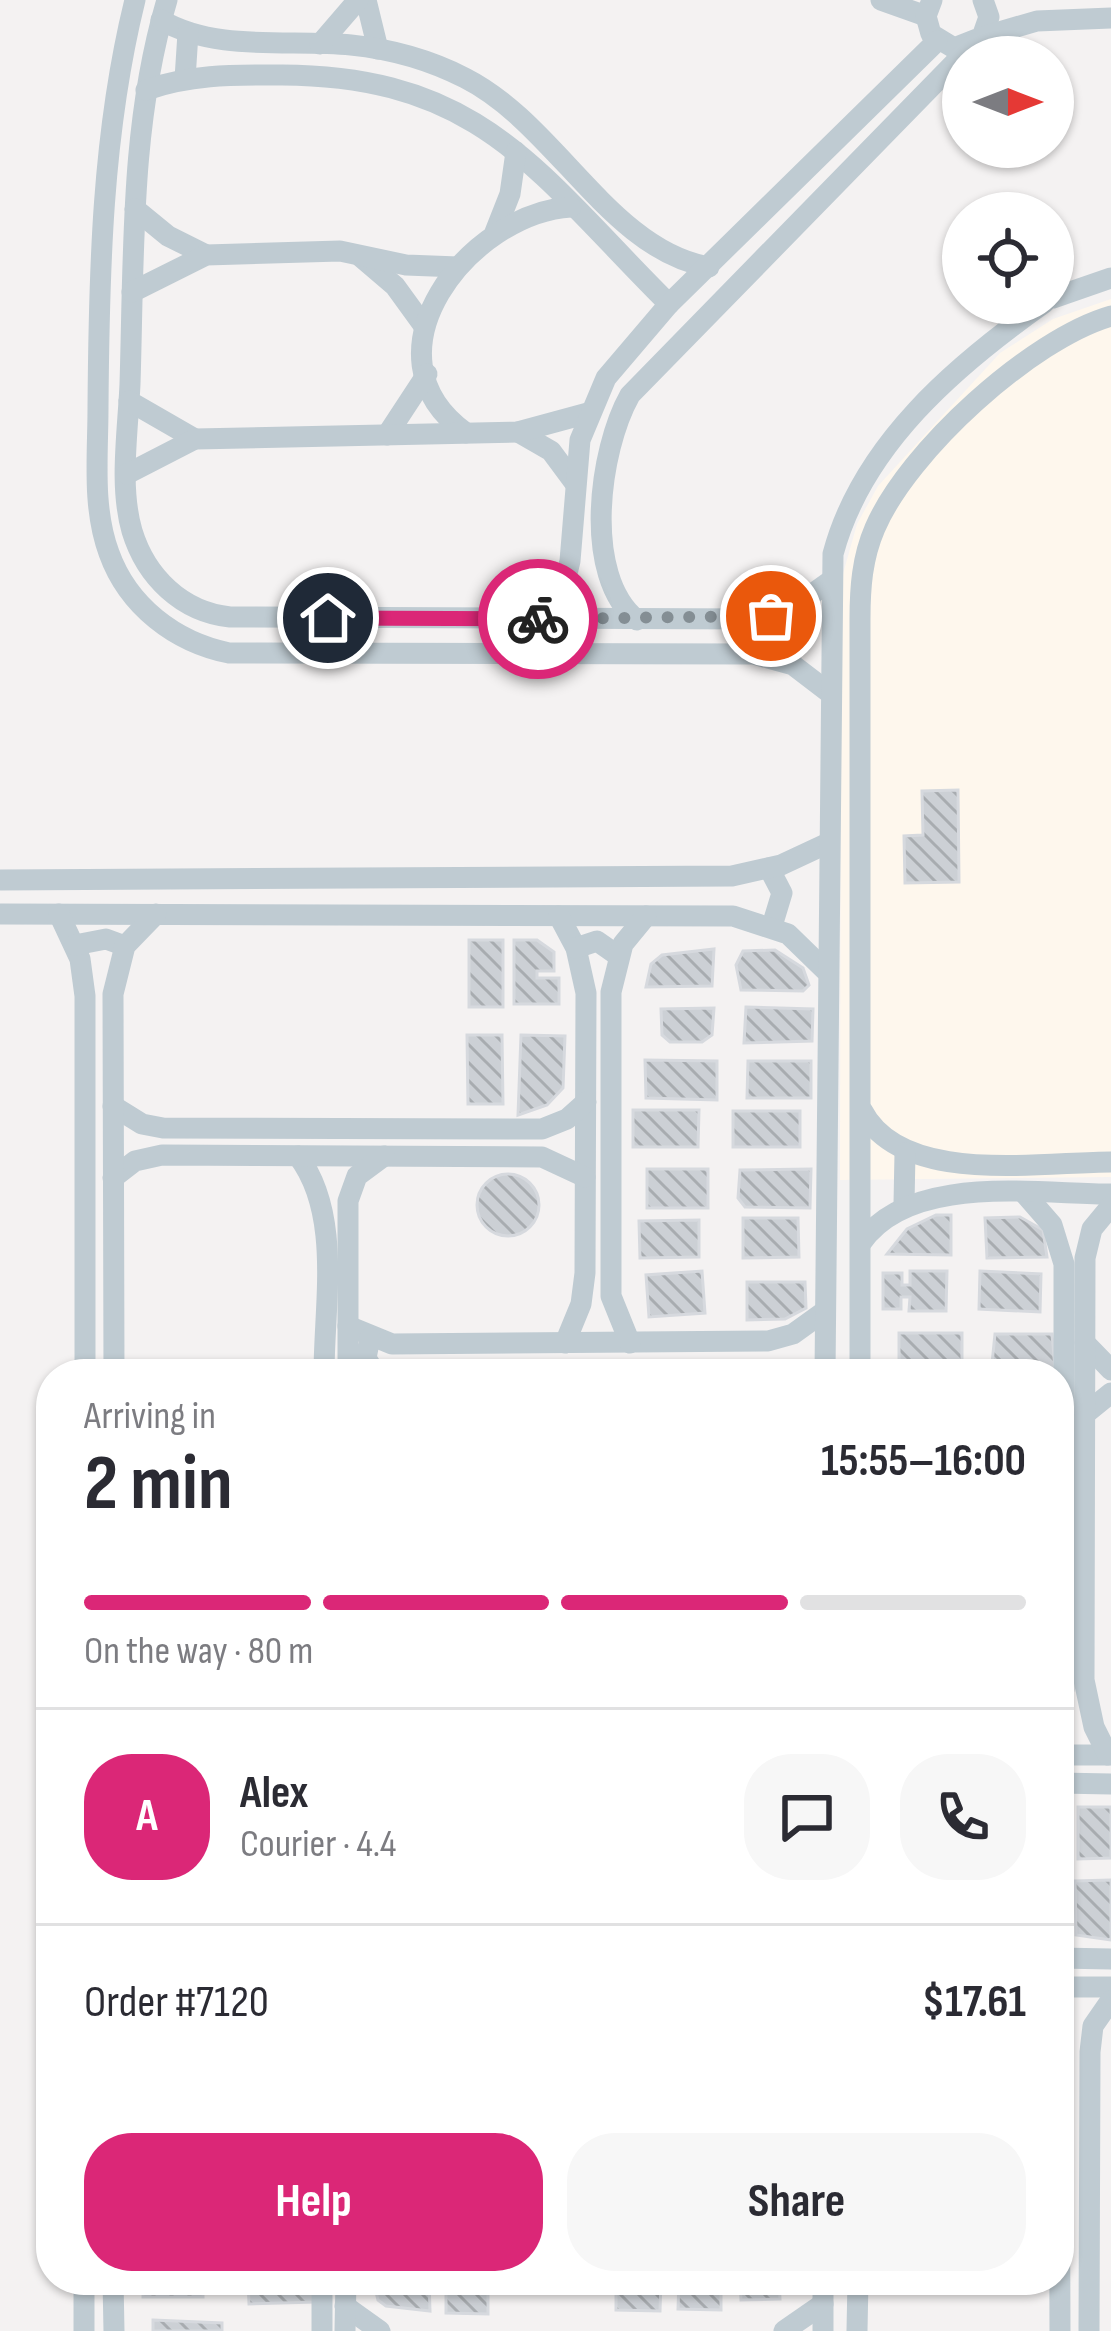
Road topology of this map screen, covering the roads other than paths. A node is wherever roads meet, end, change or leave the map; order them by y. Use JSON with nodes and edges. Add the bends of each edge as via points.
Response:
{"nodes":[{"id":1,"x":135,"y":0,"type":"edge"},
{"id":2,"x":362,"y":0,"type":"edge"},
{"id":3,"x":880,"y":0,"type":"edge"},
{"id":4,"x":983,"y":0,"type":"edge"},
{"id":5,"x":929,"y":8,"type":"edge"},
{"id":6,"x":164,"y":10,"type":"edge"},
{"id":7,"x":1111,"y":18,"type":"edge"},
{"id":8,"x":188,"y":33,"type":"junction"},
{"id":9,"x":979,"y":36,"type":"edge"},
{"id":10,"x":989,"y":36,"type":"edge"},
{"id":11,"x":937,"y":40,"type":"junction"},
{"id":12,"x":942,"y":42,"type":"edge"},
{"id":13,"x":320,"y":44,"type":"junction"},
{"id":14,"x":378,"y":49,"type":"junction"},
{"id":15,"x":942,"y":75,"type":"edge"},
{"id":16,"x":185,"y":79,"type":"junction"},
{"id":17,"x":146,"y":90,"type":"junction"},
{"id":18,"x":504,"y":102,"type":"junction"},
{"id":19,"x":486,"y":127,"type":"junction"},
{"id":20,"x":110,"y":130,"type":"junction"},
{"id":21,"x":141,"y":134,"type":"junction"},
{"id":22,"x":516,"y":152,"type":"junction"},
{"id":23,"x":803,"y":171,"type":"junction"},
{"id":24,"x":824,"y":193,"type":"junction"},
{"id":25,"x":571,"y":207,"type":"junction"},
{"id":26,"x":135,"y":209,"type":"junction"},
{"id":27,"x":494,"y":234,"type":"junction"},
{"id":28,"x":356,"y":253,"type":"junction"},
{"id":29,"x":206,"y":255,"type":"junction"},
{"id":30,"x":458,"y":267,"type":"junction"},
{"id":31,"x":709,"y":267,"type":"junction"},
{"id":32,"x":1111,"y":278,"type":"edge"},
{"id":33,"x":1074,"y":291,"type":"edge"},
{"id":34,"x":132,"y":292,"type":"junction"},
{"id":35,"x":670,"y":304,"type":"junction"},
{"id":36,"x":1111,"y":316,"type":"edge"},
{"id":37,"x":1018,"y":324,"type":"edge"},
{"id":38,"x":424,"y":326,"type":"junction"},
{"id":39,"x":98,"y":372,"type":"junction"},
{"id":40,"x":130,"y":372,"type":"junction"},
{"id":41,"x":427,"y":374,"type":"junction"},
{"id":42,"x":129,"y":401,"type":"junction"},
{"id":43,"x":588,"y":413,"type":"junction"},
{"id":44,"x":518,"y":431,"type":"junction"},
{"id":45,"x":466,"y":433,"type":"junction"},
{"id":46,"x":387,"y":434,"type":"junction"},
{"id":47,"x":195,"y":439,"type":"junction"},
{"id":48,"x":127,"y":474,"type":"junction"},
{"id":49,"x":575,"y":482,"type":"junction"},
{"id":50,"x":567,"y":579,"type":"junction"},
{"id":51,"x":608,"y":582,"type":"junction"},
{"id":52,"x":829,"y":582,"type":"junction"},
{"id":53,"x":787,"y":612,"type":"junction"},
{"id":54,"x":412,"y":618,"type":"junction"},
{"id":55,"x":556,"y":619,"type":"junction"},
{"id":56,"x":637,"y":620,"type":"junction"},
{"id":57,"x":411,"y":654,"type":"junction"},
{"id":58,"x":787,"y":662,"type":"junction"},
{"id":59,"x":827,"y":691,"type":"junction"},
{"id":60,"x":826,"y":844,"type":"junction"},
{"id":61,"x":769,"y":868,"type":"junction"},
{"id":62,"x":216,"y":879,"type":"junction"},
{"id":63,"x":0,"y":880,"type":"edge"},
{"id":64,"x":0,"y":914,"type":"edge"},
{"id":65,"x":58,"y":914,"type":"junction"},
{"id":66,"x":156,"y":914,"type":"junction"},
{"id":67,"x":216,"y":915,"type":"junction"},
{"id":68,"x":559,"y":916,"type":"junction"},
{"id":69,"x":646,"y":916,"type":"junction"},
{"id":70,"x":772,"y":926,"type":"junction"},
{"id":71,"x":75,"y":944,"type":"junction"},
{"id":72,"x":125,"y":946,"type":"junction"},
{"id":73,"x":576,"y":948,"type":"junction"},
{"id":74,"x":617,"y":956,"type":"junction"},
{"id":75,"x":826,"y":970,"type":"junction"},
{"id":76,"x":861,"y":1044,"type":"junction"},
{"id":77,"x":826,"y":1045,"type":"junction"},
{"id":78,"x":586,"y":1102,"type":"junction"},
{"id":79,"x":113,"y":1106,"type":"junction"},
{"id":80,"x":861,"y":1108,"type":"junction"},
{"id":81,"x":145,"y":1125,"type":"junction"},
{"id":82,"x":542,"y":1129,"type":"junction"},
{"id":83,"x":905,"y":1154,"type":"junction"},
{"id":84,"x":298,"y":1156,"type":"junction"},
{"id":85,"x":384,"y":1156,"type":"junction"},
{"id":86,"x":146,"y":1157,"type":"junction"},
{"id":87,"x":542,"y":1157,"type":"junction"},
{"id":88,"x":1111,"y":1162,"type":"edge"},
{"id":89,"x":113,"y":1178,"type":"junction"},
{"id":90,"x":585,"y":1178,"type":"junction"},
{"id":91,"x":319,"y":1187,"type":"junction"},
{"id":92,"x":350,"y":1188,"type":"junction"},
{"id":93,"x":1024,"y":1194,"type":"junction"},
{"id":94,"x":1111,"y":1194,"type":"edge"},
{"id":95,"x":904,"y":1204,"type":"junction"},
{"id":96,"x":1111,"y":1206,"type":"edge"},
{"id":97,"x":861,"y":1243,"type":"junction"},
{"id":98,"x":583,"y":1296,"type":"junction"},
{"id":99,"x":611,"y":1296,"type":"junction"},
{"id":100,"x":824,"y":1311,"type":"junction"},
{"id":101,"x":348,"y":1326,"type":"junction"},
{"id":102,"x":370,"y":1338,"type":"junction"},
{"id":103,"x":776,"y":1340,"type":"junction"},
{"id":104,"x":565,"y":1343,"type":"junction"},
{"id":105,"x":630,"y":1343,"type":"junction"},
{"id":106,"x":1084,"y":1343,"type":"junction"},
{"id":107,"x":85,"y":1359,"type":"edge"},
{"id":108,"x":114,"y":1359,"type":"edge"},
{"id":109,"x":324,"y":1359,"type":"edge"},
{"id":110,"x":348,"y":1359,"type":"edge"},
{"id":111,"x":367,"y":1359,"type":"edge"},
{"id":112,"x":783,"y":1359,"type":"edge"},
{"id":113,"x":825,"y":1359,"type":"edge"},
{"id":114,"x":860,"y":1359,"type":"edge"},
{"id":115,"x":1064,"y":1359,"type":"edge"},
{"id":116,"x":1111,"y":1370,"type":"edge"},
{"id":117,"x":1111,"y":1393,"type":"edge"},
{"id":118,"x":1084,"y":1414,"type":"junction"},
{"id":119,"x":1074,"y":1755,"type":"edge"},
{"id":120,"x":1110,"y":1755,"type":"edge"},
{"id":121,"x":1074,"y":1783,"type":"edge"},
{"id":122,"x":1111,"y":1784,"type":"edge"},
{"id":123,"x":1074,"y":1958,"type":"edge"},
{"id":124,"x":1111,"y":1959,"type":"edge"},
{"id":125,"x":1074,"y":1987,"type":"edge"},
{"id":126,"x":1111,"y":1987,"type":"edge"},
{"id":127,"x":1111,"y":2000,"type":"edge"},
{"id":128,"x":1092,"y":2033,"type":"junction"},
{"id":129,"x":1074,"y":2035,"type":"edge"},
{"id":130,"x":1090,"y":2140,"type":"junction"},
{"id":131,"x":1111,"y":2150,"type":"edge"},
{"id":132,"x":1111,"y":2196,"type":"edge"},
{"id":133,"x":1090,"y":2213,"type":"junction"},
{"id":134,"x":84,"y":2295,"type":"edge"},
{"id":135,"x":113,"y":2295,"type":"edge"},
{"id":136,"x":322,"y":2295,"type":"edge"},
{"id":137,"x":345,"y":2295,"type":"edge"},
{"id":138,"x":823,"y":2295,"type":"edge"},
{"id":139,"x":858,"y":2295,"type":"edge"},
{"id":140,"x":1060,"y":2295,"type":"edge"},
{"id":141,"x":823,"y":2304,"type":"junction"},
{"id":142,"x":345,"y":2306,"type":"junction"},
{"id":143,"x":84,"y":2331,"type":"edge"},
{"id":144,"x":113,"y":2331,"type":"edge"},
{"id":145,"x":322,"y":2331,"type":"edge"},
{"id":146,"x":345,"y":2331,"type":"edge"},
{"id":147,"x":378,"y":2331,"type":"edge"},
{"id":148,"x":784,"y":2331,"type":"edge"},
{"id":149,"x":823,"y":2331,"type":"edge"},
{"id":150,"x":857,"y":2331,"type":"edge"},
{"id":151,"x":1060,"y":2331,"type":"edge"},
{"id":152,"x":1089,"y":2331,"type":"edge"}],
"edges":[{"from":1,"to":20,"type":"street"},
{"from":2,"to":13,"type":"street"},
{"from":2,"to":14,"type":"street"},
{"from":3,"to":5,"type":"street"},
{"from":4,"to":9,"type":"street","via":[[989,17]]},
{"from":5,"to":11,"type":"street"},
{"from":6,"to":8,"type":"street"},
{"from":6,"to":17,"type":"street"},
{"from":7,"to":10,"type":"street","via":[[1036,21]]},
{"from":8,"to":13,"type":"street"},
{"from":8,"to":16,"type":"street"},
{"from":11,"to":12,"type":"street"},
{"from":11,"to":23,"type":"street"},
{"from":13,"to":14,"type":"street"},
{"from":14,"to":18,"type":"street","via":[[444,68]]},
{"from":15,"to":24,"type":"street"},
{"from":16,"to":17,"type":"street"},
{"from":16,"to":19,"type":"street","via":[[369,81],[430,97]]},
{"from":17,"to":21,"type":"street"},
{"from":18,"to":19,"type":"street"},
{"from":18,"to":31,"type":"street","via":[[645,241]]},
{"from":19,"to":22,"type":"street"},
{"from":20,"to":21,"type":"street"},
{"from":20,"to":39,"type":"street"},
{"from":21,"to":26,"type":"street"},
{"from":22,"to":25,"type":"street"},
{"from":22,"to":27,"type":"street"},
{"from":23,"to":24,"type":"street"},
{"from":23,"to":31,"type":"street"},
{"from":24,"to":51,"type":"street","via":[[644,378],[619,415],[605,478]]},
{"from":25,"to":27,"type":"street","via":[[523,216]]},
{"from":25,"to":35,"type":"street"},
{"from":26,"to":29,"type":"street"},
{"from":26,"to":34,"type":"street"},
{"from":27,"to":30,"type":"street"},
{"from":28,"to":29,"type":"street"},
{"from":28,"to":30,"type":"street"},
{"from":28,"to":38,"type":"street","via":[[395,286]]},
{"from":29,"to":34,"type":"street"},
{"from":30,"to":38,"type":"street"},
{"from":31,"to":35,"type":"street"},
{"from":32,"to":33,"type":"street"},
{"from":34,"to":40,"type":"street"},
{"from":35,"to":43,"type":"street","via":[[605,379]]},
{"from":36,"to":76,"type":"street","via":[[1042,345],[994,386],[899,487],[867,549],[860,607]]},
{"from":37,"to":52,"type":"street","via":[[883,448],[840,525]]},
{"from":38,"to":41,"type":"street"},
{"from":39,"to":40,"type":"street"},
{"from":39,"to":57,"type":"street","via":[[103,534],[126,587],[152,616],[183,638],[229,653]]},
{"from":40,"to":42,"type":"street"},
{"from":41,"to":45,"type":"street"},
{"from":41,"to":46,"type":"street"},
{"from":42,"to":47,"type":"street"},
{"from":42,"to":48,"type":"street"},
{"from":43,"to":44,"type":"street"},
{"from":43,"to":49,"type":"street"},
{"from":44,"to":45,"type":"street"},
{"from":44,"to":49,"type":"street","via":[[551,451]]},
{"from":45,"to":46,"type":"street"},
{"from":46,"to":47,"type":"street"},
{"from":47,"to":48,"type":"street"},
{"from":48,"to":54,"type":"street","via":[[141,553],[163,585],[197,609],[245,618]]},
{"from":49,"to":50,"type":"street"},
{"from":50,"to":51,"type":"street"},
{"from":50,"to":55,"type":"street"},
{"from":51,"to":56,"type":"street"},
{"from":52,"to":53,"type":"street"},
{"from":52,"to":59,"type":"street"},
{"from":53,"to":56,"type":"street"},
{"from":53,"to":58,"type":"street"},
{"from":54,"to":55,"type":"street"},
{"from":54,"to":57,"type":"street"},
{"from":55,"to":56,"type":"street"},
{"from":57,"to":58,"type":"street","via":[[753,654]]},
{"from":58,"to":59,"type":"street"},
{"from":59,"to":60,"type":"street"},
{"from":60,"to":61,"type":"street"},
{"from":60,"to":75,"type":"street"},
{"from":61,"to":62,"type":"street","via":[[732,876]]},
{"from":61,"to":70,"type":"street","via":[[782,892]]},
{"from":62,"to":63,"type":"street"},
{"from":62,"to":67,"type":"street"},
{"from":64,"to":65,"type":"street"},
{"from":65,"to":66,"type":"street"},
{"from":65,"to":71,"type":"street"},
{"from":66,"to":67,"type":"street"},
{"from":66,"to":72,"type":"street"},
{"from":67,"to":68,"type":"street"},
{"from":68,"to":69,"type":"street"},
{"from":68,"to":73,"type":"street"},
{"from":69,"to":70,"type":"street","via":[[733,916]]},
{"from":69,"to":74,"type":"street"},
{"from":70,"to":75,"type":"street"},
{"from":71,"to":72,"type":"street","via":[[106,939]]},
{"from":71,"to":107,"type":"street","via":[[85,996]]},
{"from":72,"to":79,"type":"street","via":[[113,994]]},
{"from":73,"to":74,"type":"street","via":[[597,941]]},
{"from":73,"to":78,"type":"street","via":[[586,994]]},
{"from":74,"to":99,"type":"street"},
{"from":75,"to":77,"type":"street"},
{"from":76,"to":77,"type":"street"},
{"from":76,"to":80,"type":"street"},
{"from":77,"to":100,"type":"street"},
{"from":78,"to":82,"type":"street"},
{"from":78,"to":90,"type":"street"},
{"from":79,"to":81,"type":"street"},
{"from":79,"to":89,"type":"street"},
{"from":80,"to":83,"type":"street"},
{"from":80,"to":97,"type":"street"},
{"from":81,"to":82,"type":"street"},
{"from":81,"to":86,"type":"street","via":[[137,1141]]},
{"from":82,"to":87,"type":"street"},
{"from":83,"to":88,"type":"street"},
{"from":83,"to":95,"type":"street"},
{"from":84,"to":85,"type":"street"},
{"from":84,"to":86,"type":"street"},
{"from":84,"to":91,"type":"street"},
{"from":85,"to":87,"type":"street"},
{"from":85,"to":92,"type":"street"},
{"from":86,"to":89,"type":"street"},
{"from":87,"to":90,"type":"street"},
{"from":89,"to":108,"type":"street"},
{"from":90,"to":98,"type":"street"},
{"from":91,"to":92,"type":"street","via":[[335,1181]]},
{"from":91,"to":109,"type":"street"},
{"from":92,"to":101,"type":"street"},
{"from":93,"to":94,"type":"street"},
{"from":93,"to":95,"type":"street"},
{"from":93,"to":115,"type":"street","via":[[1052,1225],[1064,1264]]},
{"from":95,"to":97,"type":"street"},
{"from":96,"to":106,"type":"street","via":[[1084,1258]]},
{"from":97,"to":114,"type":"street"},
{"from":98,"to":99,"type":"street","via":[[597,1310]]},
{"from":98,"to":104,"type":"street"},
{"from":99,"to":105,"type":"street"},
{"from":100,"to":103,"type":"street"},
{"from":100,"to":113,"type":"street"},
{"from":101,"to":102,"type":"street"},
{"from":101,"to":110,"type":"street"},
{"from":102,"to":104,"type":"street"},
{"from":102,"to":111,"type":"street"},
{"from":103,"to":105,"type":"street"},
{"from":103,"to":112,"type":"street"},
{"from":104,"to":105,"type":"street"},
{"from":106,"to":116,"type":"street"},
{"from":106,"to":118,"type":"street"},
{"from":117,"to":118,"type":"street"},
{"from":118,"to":120,"type":"street","via":[[1084,1680]]},
{"from":119,"to":120,"type":"street"},
{"from":121,"to":122,"type":"street"},
{"from":123,"to":124,"type":"street"},
{"from":125,"to":126,"type":"street"},
{"from":127,"to":128,"type":"street"},
{"from":128,"to":129,"type":"street"},
{"from":128,"to":130,"type":"street"},
{"from":130,"to":131,"type":"street"},
{"from":130,"to":133,"type":"street"},
{"from":132,"to":133,"type":"street"},
{"from":133,"to":152,"type":"street"},
{"from":134,"to":143,"type":"street"},
{"from":135,"to":144,"type":"street"},
{"from":136,"to":145,"type":"street"},
{"from":137,"to":142,"type":"street"},
{"from":138,"to":141,"type":"street"},
{"from":139,"to":150,"type":"street"},
{"from":140,"to":151,"type":"street"},
{"from":141,"to":148,"type":"street"},
{"from":141,"to":149,"type":"street"},
{"from":142,"to":146,"type":"street"},
{"from":142,"to":147,"type":"street"}]}
